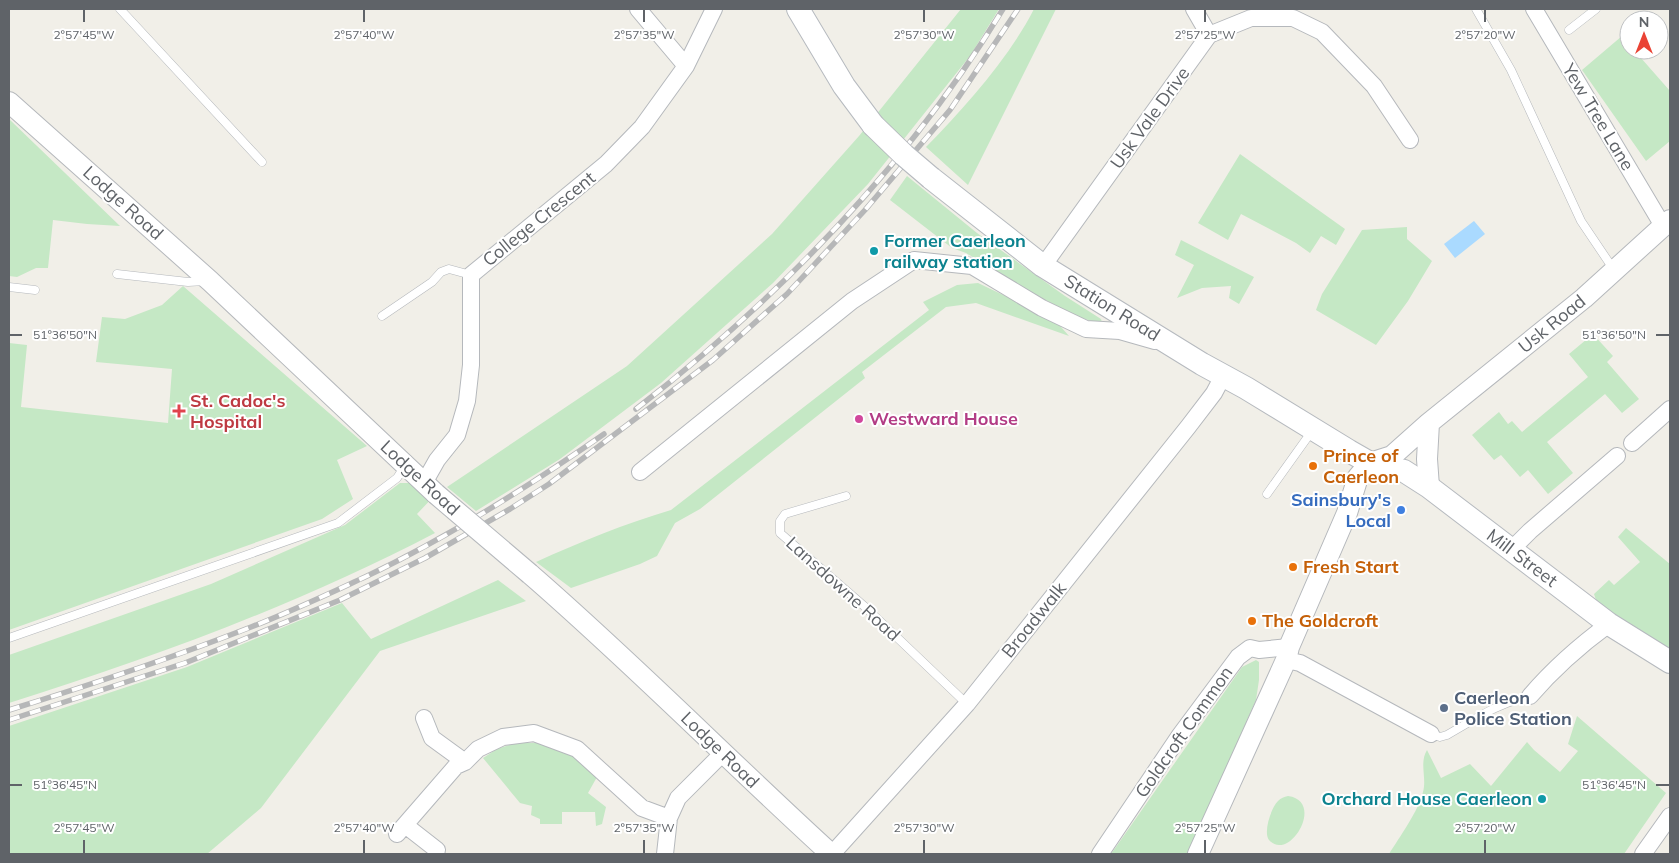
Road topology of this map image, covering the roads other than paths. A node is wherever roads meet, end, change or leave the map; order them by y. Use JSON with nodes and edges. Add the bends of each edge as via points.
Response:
{"nodes":[{"id":1,"x":120,"y":9,"type":"edge"},
{"id":2,"x":638,"y":9,"type":"edge"},
{"id":3,"x":714,"y":9,"type":"edge"},
{"id":4,"x":798,"y":9,"type":"edge"},
{"id":5,"x":1194,"y":9,"type":"edge"},
{"id":6,"x":1476,"y":9,"type":"edge"},
{"id":7,"x":1534,"y":9,"type":"edge"},
{"id":8,"x":1596,"y":9,"type":"edge"},
{"id":9,"x":1569,"y":30,"type":"dead end"},
{"id":10,"x":1209,"y":35,"type":"junction"},
{"id":11,"x":686,"y":66,"type":"junction"},
{"id":12,"x":9,"y":102,"type":"edge"},
{"id":13,"x":1410,"y":140,"type":"dead end"},
{"id":14,"x":262,"y":162,"type":"dead end"},
{"id":15,"x":1667,"y":223,"type":"edge"},
{"id":16,"x":1043,"y":266,"type":"junction"},
{"id":17,"x":1614,"y":270,"type":"junction"},
{"id":18,"x":117,"y":274,"type":"dead end"},
{"id":19,"x":471,"y":275,"type":"junction"},
{"id":20,"x":210,"y":281,"type":"junction"},
{"id":21,"x":9,"y":287,"type":"edge"},
{"id":22,"x":35,"y":290,"type":"dead end"},
{"id":23,"x":382,"y":316,"type":"dead end"},
{"id":24,"x":1174,"y":346,"type":"junction"},
{"id":25,"x":1223,"y":376,"type":"junction"},
{"id":26,"x":1670,"y":409,"type":"edge"},
{"id":27,"x":1429,"y":423,"type":"junction"},
{"id":28,"x":1313,"y":429,"type":"junction"},
{"id":29,"x":1632,"y":443,"type":"dead end"},
{"id":30,"x":1617,"y":456,"type":"dead end"},
{"id":31,"x":1370,"y":463,"type":"junction"},
{"id":32,"x":406,"y":465,"type":"junction"},
{"id":33,"x":640,"y":472,"type":"dead end"},
{"id":34,"x":1429,"y":487,"type":"junction"},
{"id":35,"x":430,"y":489,"type":"junction"},
{"id":36,"x":1267,"y":494,"type":"dead end"},
{"id":37,"x":846,"y":496,"type":"dead end"},
{"id":38,"x":1507,"y":549,"type":"junction"},
{"id":39,"x":1609,"y":624,"type":"junction"},
{"id":40,"x":9,"y":638,"type":"edge"},
{"id":41,"x":1287,"y":654,"type":"junction"},
{"id":42,"x":1670,"y":662,"type":"edge"},
{"id":43,"x":1530,"y":696,"type":"joint"},
{"id":44,"x":967,"y":704,"type":"junction"},
{"id":45,"x":424,"y":718,"type":"dead end"},
{"id":46,"x":1431,"y":734,"type":"joint"},
{"id":47,"x":723,"y":753,"type":"junction"},
{"id":48,"x":465,"y":762,"type":"junction"},
{"id":49,"x":1670,"y":816,"type":"edge"},
{"id":50,"x":669,"y":818,"type":"junction"},
{"id":51,"x":437,"y":850,"type":"dead end"},
{"id":52,"x":666,"y":854,"type":"edge"},
{"id":53,"x":832,"y":854,"type":"edge"},
{"id":54,"x":1100,"y":854,"type":"edge"},
{"id":55,"x":1198,"y":854,"type":"edge"},
{"id":56,"x":1643,"y":854,"type":"edge"}],
"edges":[{"from":1,"to":14,"type":"lane"},
{"from":2,"to":11,"type":"street"},
{"from":3,"to":11,"type":"street","name":"College Crescent"},
{"from":4,"to":16,"type":"main road","name":"Station Road","bridge":true,"via":[[844,86],[873,125],[931,178]]},
{"from":5,"to":10,"type":"street"},
{"from":6,"to":17,"type":"lane","via":[[1510,70],[1581,221]]},
{"from":7,"to":15,"type":"street","name":"Yew Tree Lane"},
{"from":8,"to":9,"type":"lane"},
{"from":10,"to":13,"type":"street","via":[[1251,18],[1293,18],[1315,28],[1374,86]]},
{"from":10,"to":16,"type":"street","name":"Usk Vale Drive"},
{"from":11,"to":19,"type":"street","name":"College Crescent","via":[[642,127],[606,164]]},
{"from":12,"to":20,"type":"street","name":"Lodge Road"},
{"from":15,"to":17,"type":"street","name":"Usk Road"},
{"from":16,"to":24,"type":"main road","name":"Station Road"},
{"from":17,"to":27,"type":"street","name":"Usk Road"},
{"from":18,"to":20,"type":"lane","via":[[188,282]]},
{"from":19,"to":23,"type":"lane","via":[[449,269],[441,272],[432,282]]},
{"from":19,"to":35,"type":"street","name":"College Crescent","via":[[471,364],[467,401],[457,435],[437,460]]},
{"from":20,"to":32,"type":"street","name":"Lodge Road"},
{"from":21,"to":22,"type":"lane"},
{"from":24,"to":25,"type":"main road","name":"Station Road"},
{"from":24,"to":33,"type":"street","via":[[1120,332],[1086,328],[1042,308],[972,266],[914,260],[852,301]]},
{"from":25,"to":28,"type":"main road","name":"Station Road"},
{"from":25,"to":44,"type":"street","name":"Broadwalk","via":[[1188,427]]},
{"from":26,"to":29,"type":"street"},
{"from":27,"to":31,"type":"street","name":"Usk Road","via":[[1392,456]]},
{"from":27,"to":34,"type":"street"},
{"from":28,"to":31,"type":"main road","name":"Station Road"},
{"from":28,"to":36,"type":"lane"},
{"from":30,"to":38,"type":"street"},
{"from":31,"to":34,"type":"main road","name":"Mill Street","via":[[1404,471]]},
{"from":31,"to":41,"type":"street","via":[[1358,477],[1347,512]]},
{"from":32,"to":35,"type":"street","name":"Lodge Road"},
{"from":32,"to":40,"type":"lane","via":[[397,478],[338,523]]},
{"from":34,"to":38,"type":"main road","name":"Mill Street"},
{"from":35,"to":47,"type":"street","name":"Lodge Road","bridge":true,"via":[[581,618]]},
{"from":37,"to":44,"type":"lane","name":"Lansdowne Road","via":[[785,514],[780,521],[780,533],[864,606]]},
{"from":38,"to":39,"type":"main road","name":"Mill Street"},
{"from":39,"to":42,"type":"main road","name":"Mill Street"},
{"from":39,"to":43,"type":"street","via":[[1569,655]]},
{"from":41,"to":46,"type":"street"},
{"from":41,"to":54,"type":"street","name":"Goldcroft Common","via":[[1250,648],[1238,657],[1180,735]]},
{"from":41,"to":55,"type":"street"},
{"from":43,"to":46,"type":"lane","via":[[1510,700],[1447,735]]},
{"from":44,"to":53,"type":"street","name":"Broadwalk"},
{"from":45,"to":48,"type":"street","via":[[432,738]]},
{"from":47,"to":50,"type":"street","via":[[678,798]]},
{"from":47,"to":53,"type":"street","name":"Lodge Road"},
{"from":48,"to":50,"type":"street","via":[[478,749],[503,737],[534,733],[577,749],[642,808]]},
{"from":48,"to":51,"type":"street","via":[[456,766],[401,830]]},
{"from":49,"to":56,"type":"street"},
{"from":50,"to":52,"type":"street"}]}
